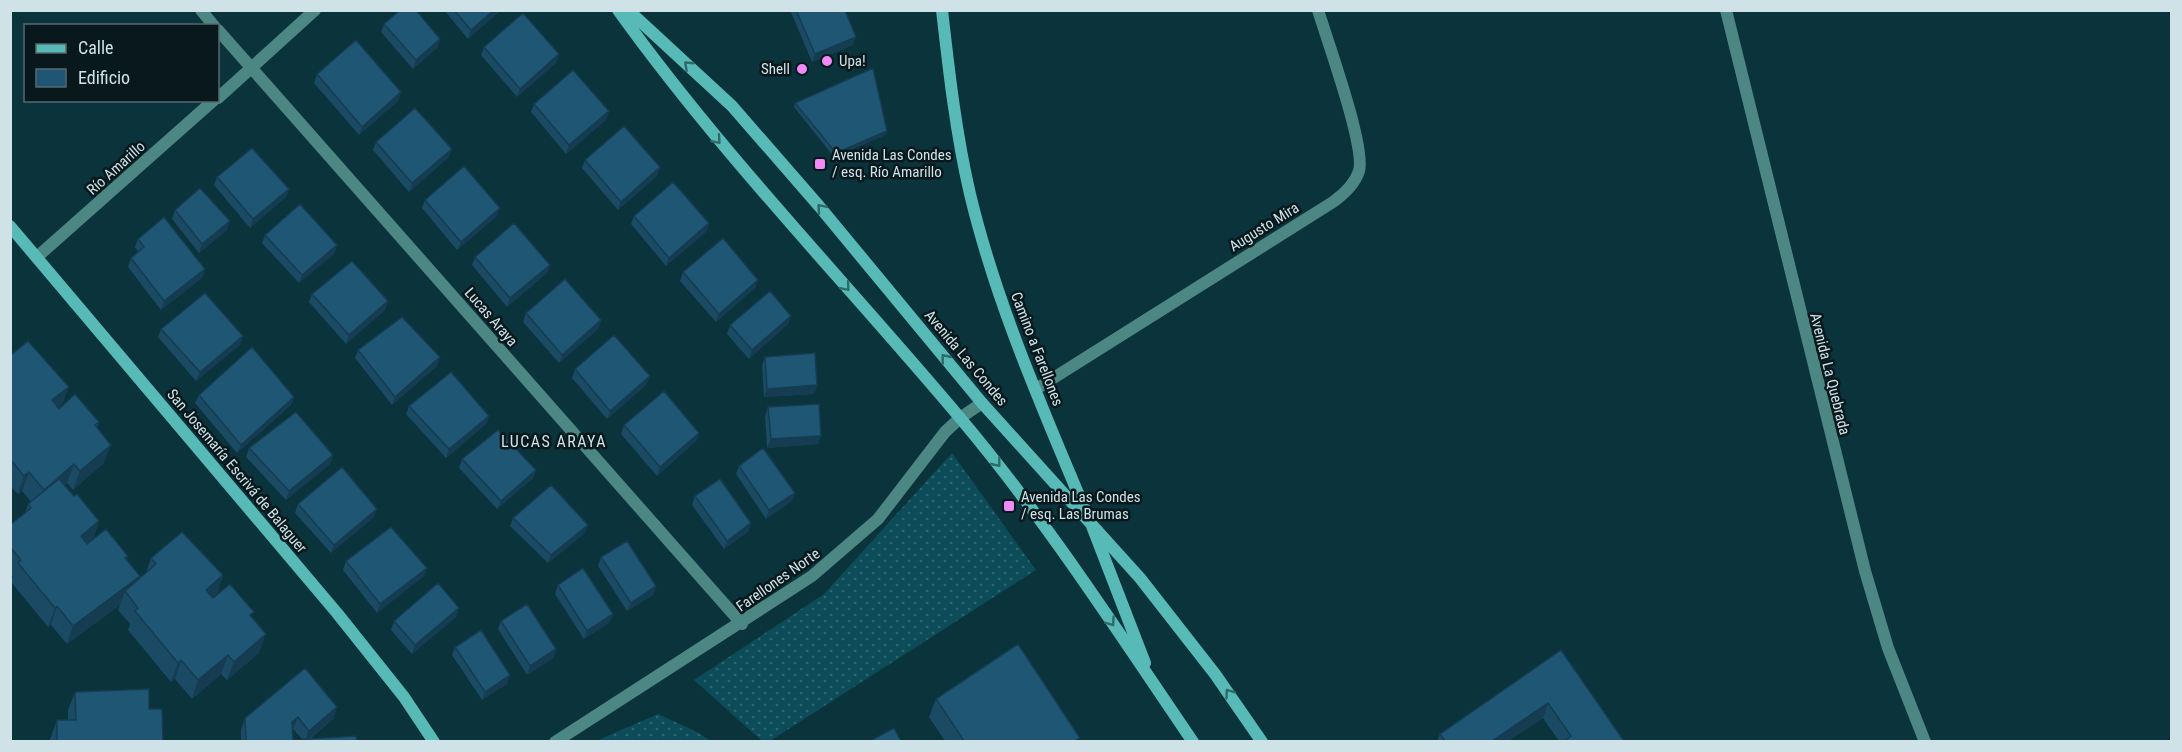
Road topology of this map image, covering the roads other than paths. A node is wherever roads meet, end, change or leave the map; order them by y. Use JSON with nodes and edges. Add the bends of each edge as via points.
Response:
{"nodes":[{"id":1,"x":201,"y":10,"type":"edge"},
{"id":2,"x":315,"y":10,"type":"edge"},
{"id":3,"x":618,"y":10,"type":"edge"},
{"id":4,"x":628,"y":10,"type":"edge"},
{"id":5,"x":942,"y":10,"type":"edge"},
{"id":6,"x":1318,"y":10,"type":"edge"},
{"id":7,"x":1726,"y":10,"type":"edge"},
{"id":8,"x":212,"y":24,"type":"edge"},
{"id":9,"x":219,"y":31,"type":"edge"},
{"id":10,"x":251,"y":68,"type":"junction"},
{"id":11,"x":219,"y":96,"type":"edge"},
{"id":12,"x":213,"y":102,"type":"edge"},
{"id":13,"x":10,"y":226,"type":"edge"},
{"id":14,"x":37,"y":257,"type":"junction"},
{"id":15,"x":1036,"y":389,"type":"junction"},
{"id":16,"x":982,"y":403,"type":"junction"},
{"id":17,"x":960,"y":418,"type":"junction"},
{"id":18,"x":1088,"y":517,"type":"junction"},
{"id":19,"x":742,"y":624,"type":"junction"},
{"id":20,"x":1154,"y":684,"type":"junction"},
{"id":21,"x":1925,"y":740,"type":"edge"},
{"id":22,"x":434,"y":741,"type":"edge"},
{"id":23,"x":555,"y":741,"type":"edge"},
{"id":24,"x":1193,"y":741,"type":"edge"},
{"id":25,"x":1262,"y":741,"type":"edge"}],
"edges":[{"from":1,"to":8,"type":"street"},
{"from":2,"to":10,"type":"street","name":"Río Amarillo"},
{"from":3,"to":17,"type":"street","one_way":true,"via":[[710,132]]},
{"from":16,"to":4,"type":"street","name":"Avenida Las Condes","one_way":true,"via":[[732,106]]},
{"from":5,"to":15,"type":"street","name":"Camino a Farellones","via":[[970,195]]},
{"from":6,"to":15,"type":"street","name":"Augusto Mira","via":[[1359,146],[1359,171],[1350,187],[1333,202]]},
{"from":7,"to":21,"type":"street","name":"Avenida La Quebrada","via":[[1866,570],[1888,648]]},
{"from":9,"to":10,"type":"street","name":"Lucas Araya"},
{"from":10,"to":11,"type":"street","name":"Río Amarillo"},
{"from":10,"to":19,"type":"street","name":"Lucas Araya"},
{"from":12,"to":14,"type":"street","name":"Río Amarillo"},
{"from":13,"to":14,"type":"street","name":"San Josemaría Escrivá de Balaguer"},
{"from":14,"to":22,"type":"street","name":"San Josemaría Escrivá de Balaguer","via":[[344,621]]},
{"from":15,"to":18,"type":"street","name":"Camino a Farellones"},
{"from":16,"to":17,"type":"street","name":"Farellones Norte"},
{"from":16,"to":18,"type":"street","name":"Avenida Las Condes"},
{"from":17,"to":19,"type":"street","name":"Farellones Norte","via":[[862,534],[812,576]]},
{"from":17,"to":20,"type":"street","one_way":true,"via":[[1017,488]]},
{"from":18,"to":20,"type":"street","name":"Camino a Farellones"},
{"from":25,"to":18,"type":"street","name":"Avenida Las Condes","one_way":true,"via":[[1181,628]]},
{"from":19,"to":23,"type":"street","name":"Farellones Norte"},
{"from":20,"to":24,"type":"street"}]}
